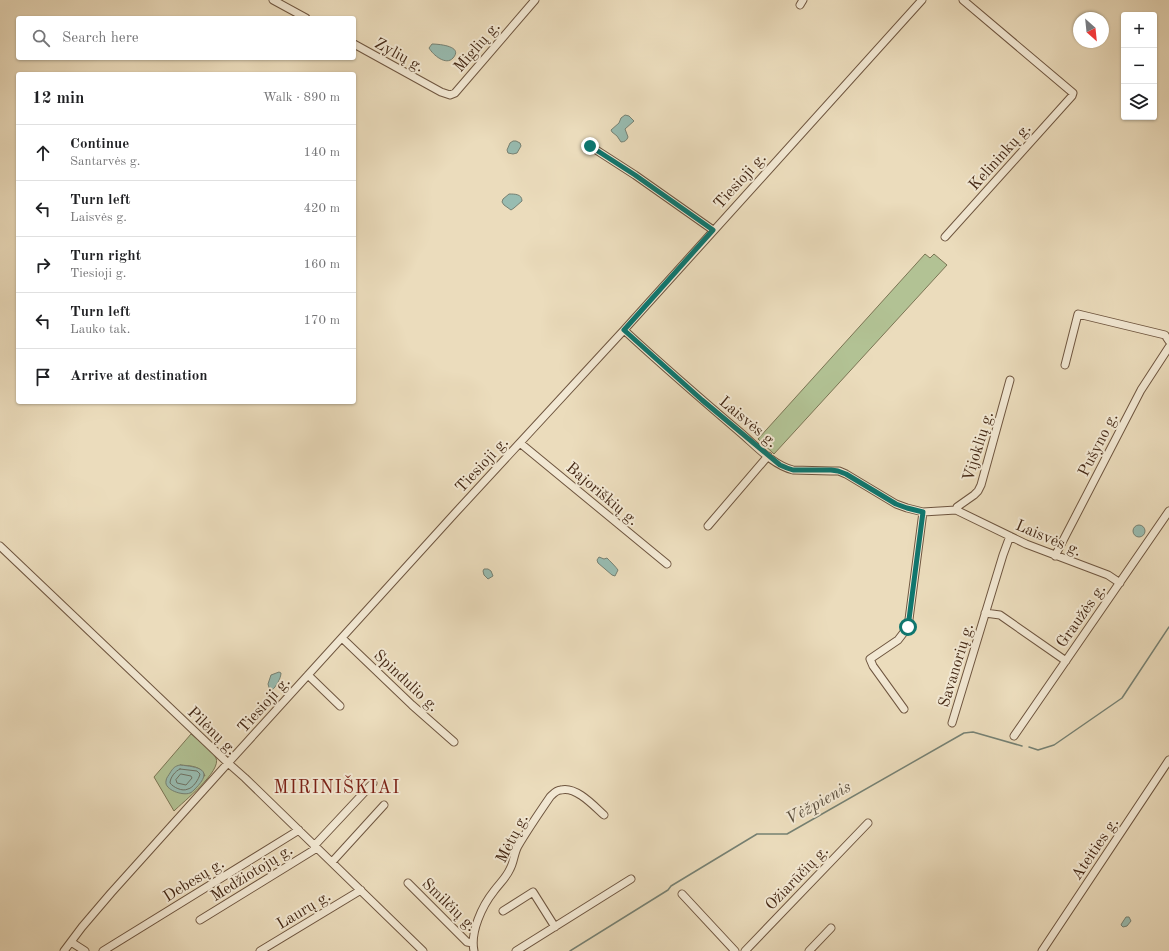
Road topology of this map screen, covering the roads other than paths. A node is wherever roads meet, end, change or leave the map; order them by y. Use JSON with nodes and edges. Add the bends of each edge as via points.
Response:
{"nodes":[{"id":1,"x":273,"y":0,"type":"edge"},
{"id":2,"x":535,"y":0,"type":"edge"},
{"id":3,"x":922,"y":0,"type":"edge"},
{"id":4,"x":964,"y":0,"type":"edge"},
{"id":5,"x":302,"y":16,"type":"edge"},
{"id":6,"x":356,"y":45,"type":"edge"},
{"id":7,"x":455,"y":93,"type":"joint"},
{"id":8,"x":590,"y":146,"type":"dead end"},
{"id":9,"x":713,"y":230,"type":"junction"},
{"id":10,"x":944,"y":237,"type":"dead end"},
{"id":11,"x":624,"y":330,"type":"junction"},
{"id":12,"x":1169,"y":342,"type":"edge"},
{"id":13,"x":1169,"y":347,"type":"edge"},
{"id":14,"x":1065,"y":365,"type":"dead end"},
{"id":15,"x":1010,"y":380,"type":"dead end"},
{"id":16,"x":520,"y":442,"type":"junction"},
{"id":17,"x":768,"y":456,"type":"junction"},
{"id":18,"x":956,"y":510,"type":"junction"},
{"id":19,"x":1169,"y":511,"type":"edge"},
{"id":20,"x":923,"y":512,"type":"junction"},
{"id":21,"x":708,"y":526,"type":"dead end"},
{"id":22,"x":1010,"y":536,"type":"junction"},
{"id":23,"x":0,"y":546,"type":"edge"},
{"id":24,"x":1055,"y":556,"type":"junction"},
{"id":25,"x":668,"y":564,"type":"dead end"},
{"id":26,"x":1120,"y":582,"type":"junction"},
{"id":27,"x":985,"y":614,"type":"junction"},
{"id":28,"x":342,"y":638,"type":"junction"},
{"id":29,"x":1066,"y":661,"type":"junction"},
{"id":30,"x":308,"y":676,"type":"junction"},
{"id":31,"x":340,"y":706,"type":"dead end"},
{"id":32,"x":904,"y":709,"type":"dead end"},
{"id":33,"x":952,"y":723,"type":"dead end"},
{"id":34,"x":1014,"y":736,"type":"dead end"},
{"id":35,"x":454,"y":742,"type":"dead end"},
{"id":36,"x":1169,"y":760,"type":"edge"},
{"id":37,"x":228,"y":763,"type":"junction"},
{"id":38,"x":373,"y":783,"type":"dead end"},
{"id":39,"x":384,"y":805,"type":"dead end"},
{"id":40,"x":604,"y":815,"type":"dead end"},
{"id":41,"x":868,"y":823,"type":"dead end"},
{"id":42,"x":299,"y":830,"type":"junction"},
{"id":43,"x":316,"y":847,"type":"junction"},
{"id":44,"x":332,"y":862,"type":"junction"},
{"id":45,"x":631,"y":879,"type":"dead end"},
{"id":46,"x":408,"y":883,"type":"dead end"},
{"id":47,"x":361,"y":890,"type":"junction"},
{"id":48,"x":682,"y":894,"type":"dead end"},
{"id":49,"x":503,"y":911,"type":"dead end"},
{"id":50,"x":200,"y":920,"type":"dead end"},
{"id":51,"x":555,"y":927,"type":"junction"},
{"id":52,"x":831,"y":928,"type":"dead end"},
{"id":53,"x":71,"y":942,"type":"junction"},
{"id":54,"x":473,"y":947,"type":"edge"},
{"id":55,"x":64,"y":951,"type":"edge"},
{"id":56,"x":85,"y":951,"type":"edge"},
{"id":57,"x":103,"y":951,"type":"edge"},
{"id":58,"x":260,"y":951,"type":"edge"},
{"id":59,"x":423,"y":951,"type":"edge"},
{"id":60,"x":516,"y":951,"type":"edge"},
{"id":61,"x":735,"y":951,"type":"edge"},
{"id":62,"x":745,"y":951,"type":"edge"},
{"id":63,"x":809,"y":951,"type":"edge"},
{"id":64,"x":1042,"y":951,"type":"edge"}],
"edges":[{"from":1,"to":5,"type":"street"},
{"from":2,"to":7,"type":"street","name":"Miglių g."},
{"from":3,"to":9,"type":"street","name":"Tiesioji g."},
{"from":4,"to":10,"type":"street","name":"Kelininkų g.","via":[[1073,93]]},
{"from":6,"to":7,"type":"street","name":"Zylių g.","via":[[441,92],[450,95]]},
{"from":8,"to":9,"type":"street"},
{"from":9,"to":11,"type":"street","name":"Tiesioji g."},
{"from":11,"to":16,"type":"street","name":"Tiesioji g."},
{"from":11,"to":17,"type":"street","name":"Laisvės g."},
{"from":12,"to":14,"type":"street","via":[[1165,335],[1078,314]]},
{"from":13,"to":24,"type":"street","name":"Pušyno g.","via":[[1141,390]]},
{"from":15,"to":18,"type":"street","name":"Vijoklių g.","via":[[981,485],[978,491]]},
{"from":16,"to":25,"type":"street","name":"Bajoriškių g."},
{"from":16,"to":28,"type":"street","name":"Tiesioji g."},
{"from":17,"to":20,"type":"street","name":"Laisvės g.","via":[[793,470],[838,471],[896,504]]},
{"from":17,"to":21,"type":"street"},
{"from":18,"to":20,"type":"street","name":"Laisvės g."},
{"from":18,"to":22,"type":"street","name":"Laisvės g."},
{"from":19,"to":26,"type":"street","name":"Graužės g."},
{"from":20,"to":32,"type":"street","via":[[908,627],[898,640],[870,659]]},
{"from":22,"to":24,"type":"street","name":"Laisvės g."},
{"from":22,"to":27,"type":"street"},
{"from":23,"to":37,"type":"street","name":"Pilėnų g."},
{"from":24,"to":26,"type":"street","name":"Laisvės g.","via":[[1108,575]]},
{"from":26,"to":29,"type":"street","name":"Graužės g."},
{"from":27,"to":29,"type":"street","name":"Savanorių g.","via":[[1000,615]]},
{"from":27,"to":33,"type":"street","name":"Savanorių g."},
{"from":28,"to":30,"type":"street","name":"Tiesioji g."},
{"from":28,"to":35,"type":"street","name":"Spindulio g."},
{"from":29,"to":34,"type":"street","name":"Graužės g."},
{"from":30,"to":31,"type":"street"},
{"from":30,"to":37,"type":"street","name":"Tiesioji g."},
{"from":36,"to":64,"type":"street","name":"Ateities g."},
{"from":37,"to":42,"type":"street","name":"Pilėnų g."},
{"from":37,"to":53,"type":"street","name":"Tiesioji g."},
{"from":38,"to":43,"type":"street","name":"Medžiotojų g."},
{"from":39,"to":44,"type":"street"},
{"from":40,"to":54,"type":"street","name":"Mėtų g.","via":[[572,790],[556,791],[550,797],[518,847],[506,877],[483,908],[476,927]]},
{"from":41,"to":62,"type":"street","name":"Ožiarūčių g."},
{"from":42,"to":43,"type":"street","name":"Pilėnų g."},
{"from":42,"to":57,"type":"street","name":"Debesų g."},
{"from":43,"to":44,"type":"street","name":"Pilėnų g."},
{"from":43,"to":50,"type":"street","name":"Medžiotojų g."},
{"from":44,"to":47,"type":"street","name":"Pilėnų g."},
{"from":45,"to":51,"type":"street"},
{"from":46,"to":54,"type":"street","name":"Smilčių g."},
{"from":47,"to":58,"type":"street","name":"Laurų g."},
{"from":47,"to":59,"type":"street","name":"Pilėnų g."},
{"from":48,"to":61,"type":"street"},
{"from":49,"to":51,"type":"street","via":[[532,892]]},
{"from":51,"to":60,"type":"street"},
{"from":52,"to":63,"type":"street"},
{"from":53,"to":55,"type":"street","name":"Tiesioji g."},
{"from":53,"to":56,"type":"street"}]}
